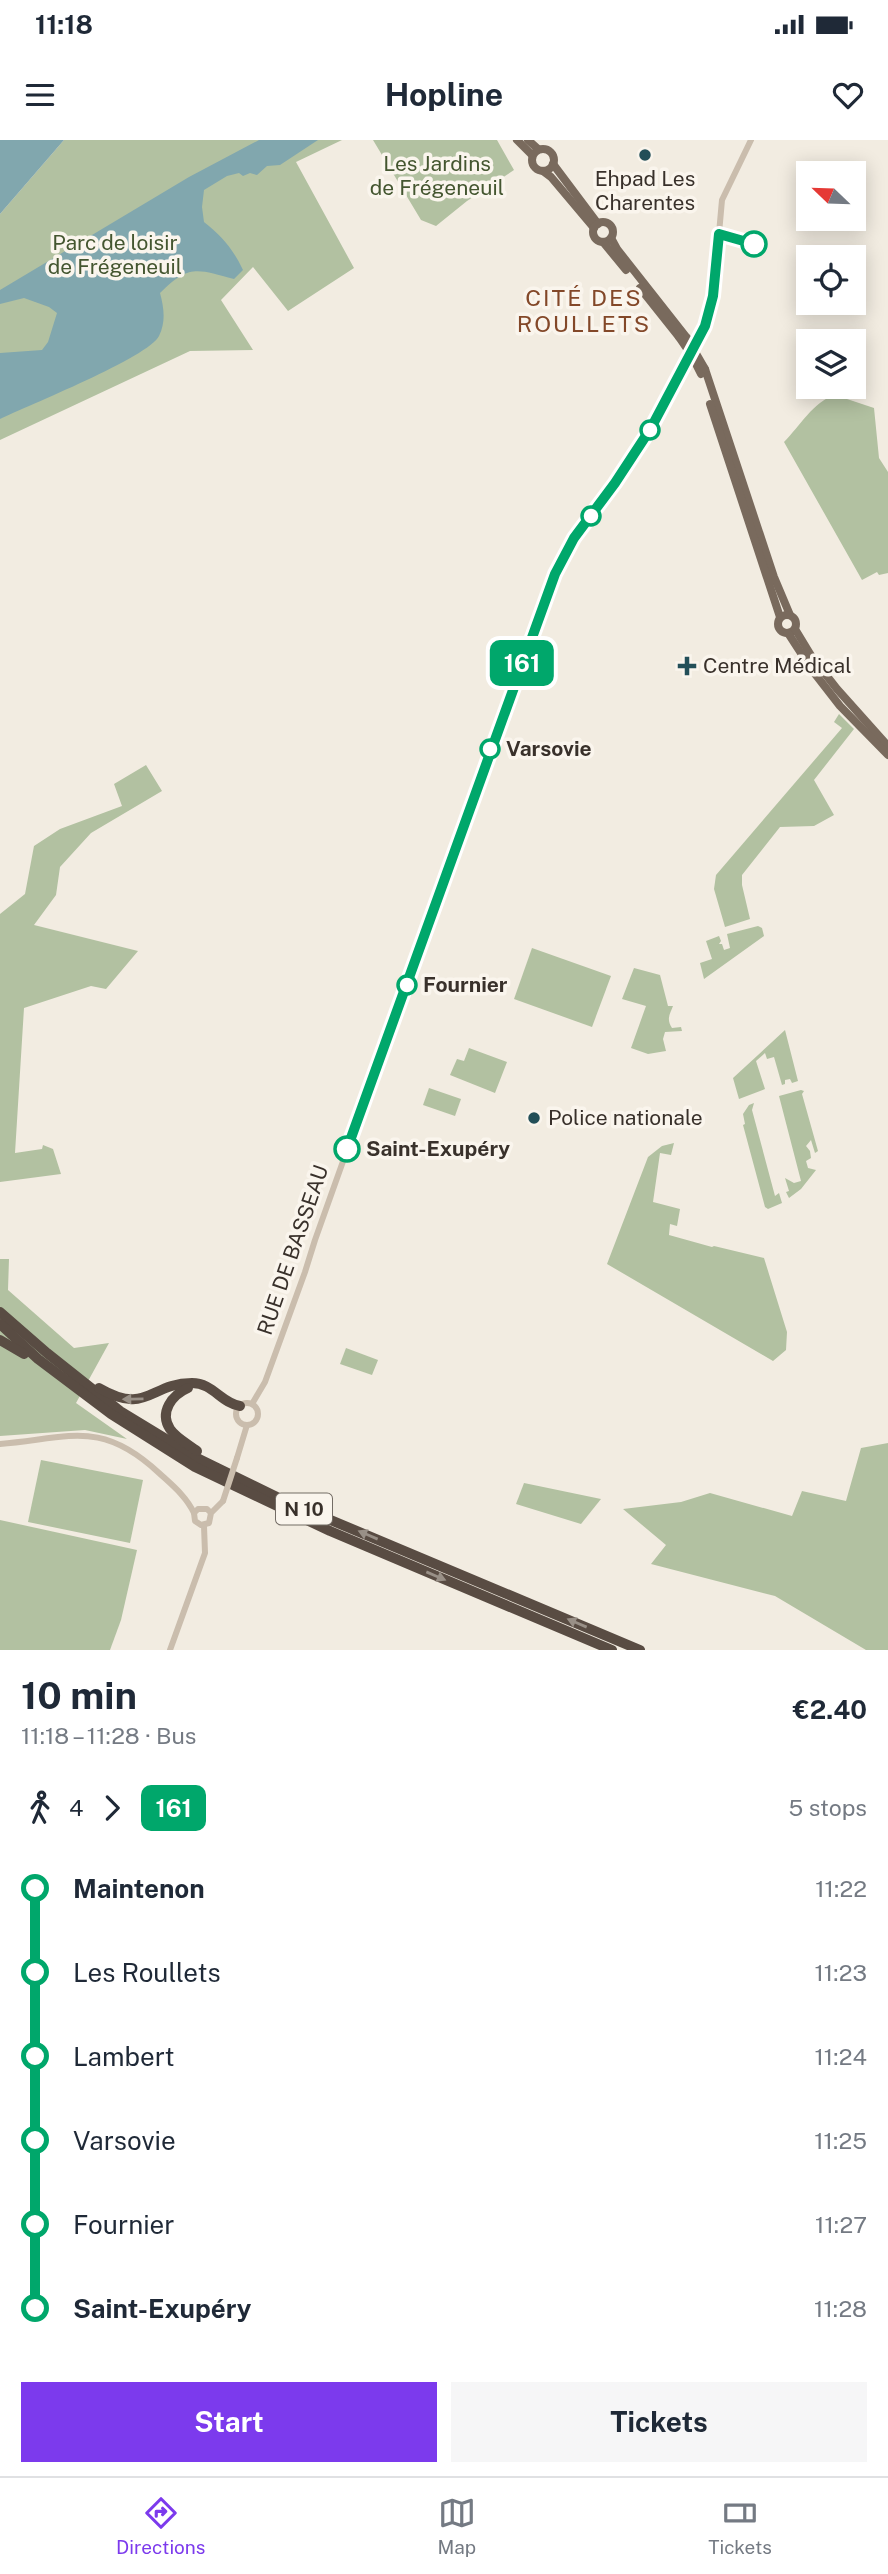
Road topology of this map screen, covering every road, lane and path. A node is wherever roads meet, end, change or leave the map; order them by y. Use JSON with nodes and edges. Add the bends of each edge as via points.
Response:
{"nodes":[{"id":1,"x":517,"y":140,"type":"edge"},
{"id":2,"x":528,"y":140,"type":"edge"},
{"id":3,"x":751,"y":140,"type":"edge"},
{"id":4,"x":535,"y":152,"type":"junction"},
{"id":5,"x":553,"y":164,"type":"junction"},
{"id":6,"x":542,"y":171,"type":"junction"},
{"id":7,"x":596,"y":226,"type":"junction"},
{"id":8,"x":607,"y":240,"type":"junction"},
{"id":9,"x":703,"y":372,"type":"junction"},
{"id":10,"x":790,"y":615,"type":"junction"},
{"id":11,"x":780,"y":617,"type":"junction"},
{"id":12,"x":791,"y":631,"type":"junction"},
{"id":13,"x":888,"y":746,"type":"edge"},
{"id":14,"x":888,"y":755,"type":"edge"},
{"id":15,"x":0,"y":1306,"type":"edge"},
{"id":16,"x":0,"y":1312,"type":"edge"},
{"id":17,"x":0,"y":1324,"type":"edge"},
{"id":18,"x":0,"y":1340,"type":"edge"},
{"id":19,"x":85,"y":1395,"type":"junction"},
{"id":20,"x":252,"y":1404,"type":"junction"},
{"id":21,"x":238,"y":1410,"type":"junction"},
{"id":22,"x":247,"y":1425,"type":"junction"},
{"id":23,"x":0,"y":1444,"type":"edge"},
{"id":24,"x":280,"y":1499,"type":"junction"},
{"id":25,"x":190,"y":1503,"type":"junction"},
{"id":26,"x":201,"y":1508,"type":"junction"},
{"id":27,"x":194,"y":1513,"type":"junction"},
{"id":28,"x":211,"y":1513,"type":"junction"},
{"id":29,"x":204,"y":1525,"type":"junction"},
{"id":30,"x":170,"y":1650,"type":"edge"},
{"id":31,"x":612,"y":1650,"type":"edge"},
{"id":32,"x":640,"y":1650,"type":"edge"}],
"edges":[{"from":1,"to":4,"type":"main road"},
{"from":2,"to":4,"type":"main road"},
{"from":3,"to":20,"type":"street","name":"RUE DE BASSEAU","via":[[722,200],[709,317],[651,428],[574,538],[547,592],[302,1282],[265,1382]]},
{"from":4,"to":5,"type":"main road","via":[[551,152]]},
{"from":4,"to":6,"type":"main road","via":[[533,165]]},
{"from":5,"to":6,"type":"main road"},
{"from":5,"to":7,"type":"main road"},
{"from":6,"to":7,"type":"main road"},
{"from":7,"to":8,"type":"main road","via":[[595,239]]},
{"from":7,"to":8,"type":"main road","via":[[603,222],[611,226],[613,232]]},
{"from":8,"to":9,"type":"main road","bridge":true,"via":[[683,337]]},
{"from":9,"to":10,"type":"main road"},
{"from":9,"to":11,"type":"main road"},
{"from":10,"to":11,"type":"main road"},
{"from":10,"to":12,"type":"main road","via":[[796,621]]},
{"from":11,"to":12,"type":"main road","via":[[779,627]]},
{"from":12,"to":13,"type":"main road"},
{"from":12,"to":14,"type":"main road","via":[[840,706]]},
{"from":21,"to":15,"type":"highway","one_way":true,"via":[[205,1385],[191,1383],[135,1401],[119,1398],[99,1388]]},
{"from":16,"to":24,"type":"highway","number":"N 10","via":[[120,1411],[200,1459]]},
{"from":17,"to":19,"type":"highway","number":"N 10"},
{"from":18,"to":19,"type":"highway"},
{"from":19,"to":31,"type":"highway","number":"N 10","one_way":true,"via":[[160,1446],[251,1495]]},
{"from":20,"to":21,"type":"street"},
{"from":20,"to":22,"type":"street","via":[[258,1416]]},
{"from":21,"to":22,"type":"street","via":[[240,1422]]},
{"from":21,"to":24,"type":"highway","via":[[190,1388],[173,1397],[166,1412],[177,1436]]},
{"from":22,"to":28,"type":"street","bridge":true,"via":[[223,1501]]},
{"from":23,"to":25,"type":"street","via":[[101,1437],[133,1451]]},
{"from":32,"to":24,"type":"highway","number":"N 10","one_way":true},
{"from":25,"to":26,"type":"street"},
{"from":25,"to":27,"type":"street"},
{"from":26,"to":27,"type":"street"},
{"from":26,"to":28,"type":"street"},
{"from":27,"to":29,"type":"street","via":[[195,1521]]},
{"from":28,"to":29,"type":"street","via":[[211,1521]]},
{"from":29,"to":30,"type":"street","via":[[205,1553]]}]}
